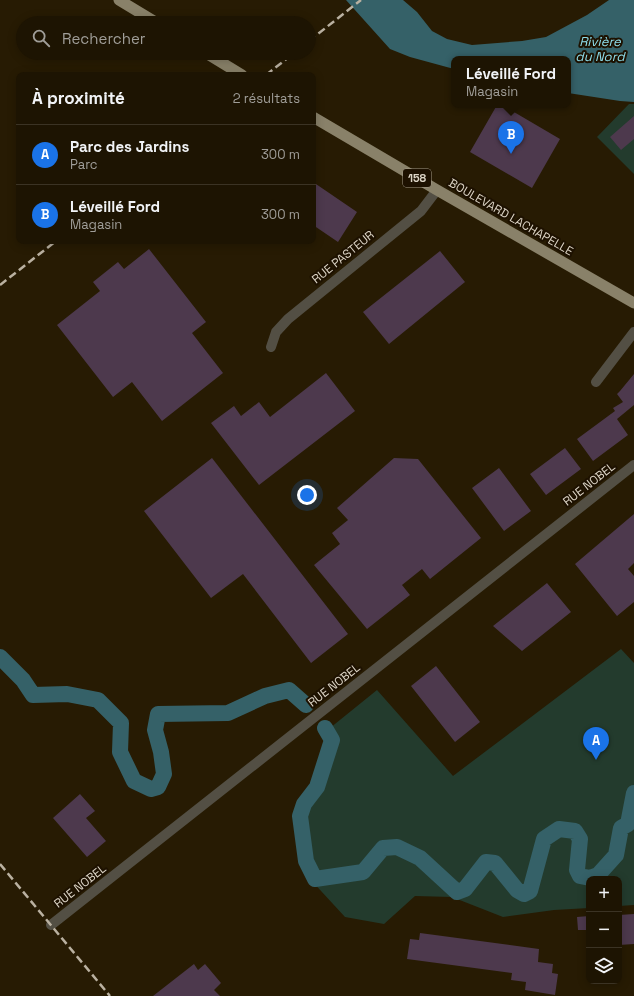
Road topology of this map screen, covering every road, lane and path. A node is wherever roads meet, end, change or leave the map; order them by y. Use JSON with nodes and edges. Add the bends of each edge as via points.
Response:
{"nodes":[{"id":1,"x":119,"y":0,"type":"edge"},
{"id":2,"x":145,"y":16,"type":"edge"},
{"id":3,"x":217,"y":60,"type":"edge"},
{"id":4,"x":237,"y":72,"type":"edge"},
{"id":5,"x":316,"y":119,"type":"edge"},
{"id":6,"x":437,"y":190,"type":"junction"},
{"id":7,"x":634,"y":303,"type":"edge"},
{"id":8,"x":634,"y":332,"type":"edge"},
{"id":9,"x":271,"y":347,"type":"dead end"},
{"id":10,"x":596,"y":382,"type":"dead end"},
{"id":11,"x":634,"y":465,"type":"edge"},
{"id":12,"x":51,"y":925,"type":"dead end"}],
"edges":[{"from":1,"to":2,"type":"main road"},
{"from":3,"to":4,"type":"main road"},
{"from":5,"to":6,"type":"main road","name":"BOULEVARD LACHAPELLE","number":"158"},
{"from":6,"to":7,"type":"main road","name":"BOULEVARD LACHAPELLE","number":"158"},
{"from":6,"to":9,"type":"street","name":"RUE PASTEUR","via":[[421,211],[283,324],[276,332]]},
{"from":8,"to":10,"type":"street"},
{"from":11,"to":12,"type":"street","name":"RUE NOBEL"}]}
